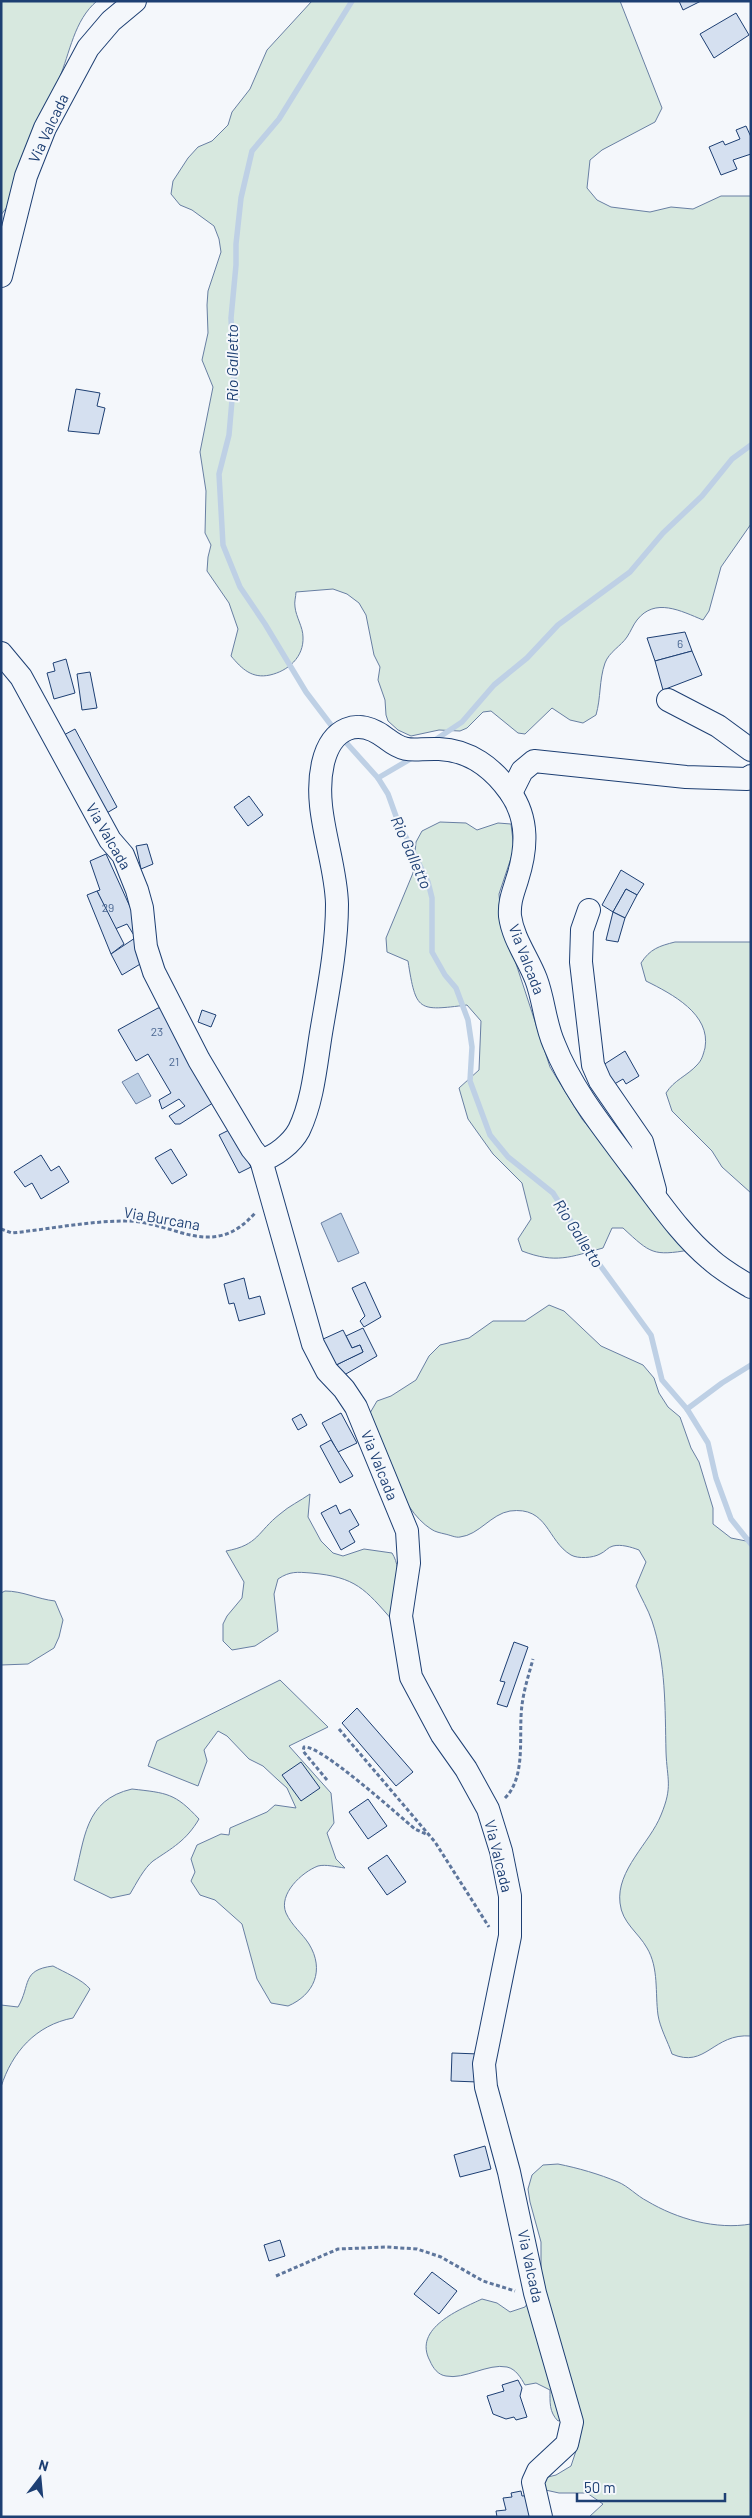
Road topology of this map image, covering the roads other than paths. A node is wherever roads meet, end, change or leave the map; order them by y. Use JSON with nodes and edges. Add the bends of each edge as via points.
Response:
{"nodes":[{"id":1,"x":135,"y":1,"type":"edge"},
{"id":2,"x":1,"y":276,"type":"edge"},
{"id":3,"x":2,"y":656,"type":"edge"},
{"id":4,"x":668,"y":700,"type":"dead end"},
{"id":5,"x":751,"y":750,"type":"edge"},
{"id":6,"x":751,"y":776,"type":"edge"},
{"id":7,"x":511,"y":793,"type":"junction"},
{"id":8,"x":589,"y":910,"type":"dead end"},
{"id":9,"x":261,"y":1160,"type":"junction"},
{"id":10,"x":656,"y":1198,"type":"junction"},
{"id":11,"x":751,"y":1287,"type":"edge"},
{"id":12,"x":541,"y":2517,"type":"edge"}],
"edges":[{"from":1,"to":2,"type":"street","name":"Via Valcada","via":[[111,21],[88,48],[45,128],[26,176]]},
{"from":3,"to":9,"type":"street","name":"Via Valcada","via":[[21,677],[110,840],[122,855],[142,908],[146,947],[154,972],[199,1060]]},
{"from":4,"to":5,"type":"street","via":[[712,722]]},
{"from":6,"to":7,"type":"street","via":[[747,779],[686,777],[534,761],[522,770]]},
{"from":7,"to":9,"type":"street","name":"Via Valcada","via":[[485,764],[452,750],[408,751],[381,734],[359,727],[346,729],[333,738],[323,763],[321,788],[334,867],[336,927],[316,1064],[296,1134],[276,1153]]},
{"from":7,"to":10,"type":"street","name":"Via Valcada","via":[[525,824],[526,840],[509,904],[511,921],[536,978],[553,1043],[578,1091]]},
{"from":8,"to":10,"type":"street","via":[[582,930],[580,962],[593,1065],[600,1081],[642,1142]]},
{"from":9,"to":12,"type":"street","name":"Via Valcada","via":[[313,1344],[327,1371],[356,1407],[407,1531],[409,1563],[402,1616],[411,1677],[488,1809],[501,1850],[510,1896],[510,1936],[484,2064],[486,2087],[510,2172],[535,2293],[572,2422],[567,2444],[538,2471],[533,2482]]},
{"from":10,"to":11,"type":"street","name":"Via Valcada","via":[[708,1258]]}]}
